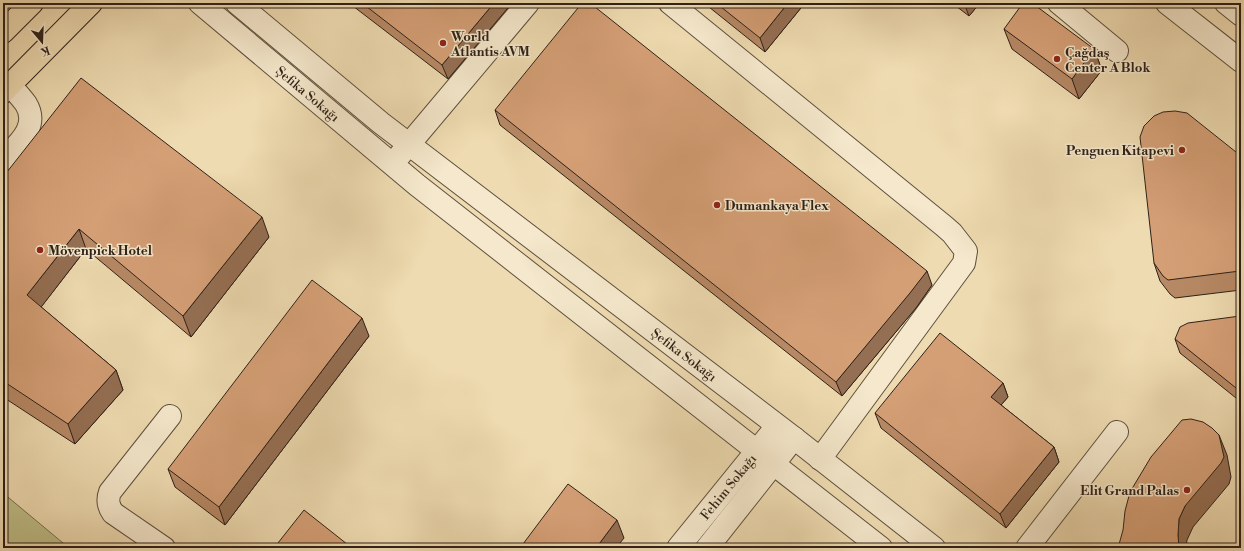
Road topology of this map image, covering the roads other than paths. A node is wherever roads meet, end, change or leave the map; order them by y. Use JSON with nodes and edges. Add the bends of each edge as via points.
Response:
{"nodes":[{"id":1,"x":32,"y":3,"type":"edge"},
{"id":2,"x":91,"y":3,"type":"edge"},
{"id":3,"x":200,"y":3,"type":"edge"},
{"id":4,"x":237,"y":3,"type":"edge"},
{"id":5,"x":528,"y":3,"type":"edge"},
{"id":6,"x":670,"y":3,"type":"edge"},
{"id":7,"x":1059,"y":3,"type":"edge"},
{"id":8,"x":1167,"y":3,"type":"edge"},
{"id":9,"x":1226,"y":3,"type":"edge"},
{"id":10,"x":1241,"y":15,"type":"edge"},
{"id":11,"x":3,"y":32,"type":"edge"},
{"id":12,"x":1117,"y":50,"type":"dead end"},
{"id":13,"x":1241,"y":61,"type":"edge"},
{"id":14,"x":7,"y":88,"type":"edge"},
{"id":15,"x":410,"y":145,"type":"junction"},
{"id":16,"x":3,"y":160,"type":"edge"},
{"id":17,"x":392,"y":164,"type":"junction"},
{"id":18,"x":434,"y":164,"type":"junction"},
{"id":19,"x":417,"y":185,"type":"junction"},
{"id":20,"x":170,"y":416,"type":"dead end"},
{"id":21,"x":786,"y":432,"type":"junction"},
{"id":22,"x":1117,"y":432,"type":"dead end"},
{"id":23,"x":757,"y":450,"type":"junction"},
{"id":24,"x":820,"y":459,"type":"junction"},
{"id":25,"x":774,"y":464,"type":"junction"},
{"id":26,"x":164,"y":548,"type":"edge"},
{"id":27,"x":678,"y":548,"type":"edge"},
{"id":28,"x":707,"y":548,"type":"edge"},
{"id":29,"x":881,"y":548,"type":"edge"},
{"id":30,"x":934,"y":548,"type":"edge"},
{"id":31,"x":1027,"y":548,"type":"edge"}],
"edges":[{"from":1,"to":11,"type":"main road"},
{"from":2,"to":14,"type":"main road"},
{"from":3,"to":17,"type":"street","name":"Şefika Sokağı"},
{"from":4,"to":15,"type":"street","name":"Şefika Sokağı"},
{"from":5,"to":15,"type":"street"},
{"from":6,"to":24,"type":"street","via":[[944,226],[966,251],[964,263]]},
{"from":7,"to":12,"type":"street"},
{"from":8,"to":13,"type":"street"},
{"from":9,"to":10,"type":"street"},
{"from":14,"to":16,"type":"street","via":[[26,105],[30,120],[25,138]]},
{"from":15,"to":17,"type":"street"},
{"from":15,"to":18,"type":"street","name":"Şefika Sokağı"},
{"from":17,"to":19,"type":"street","name":"Şefika Sokağı"},
{"from":18,"to":19,"type":"street"},
{"from":18,"to":21,"type":"street","name":"Şefika Sokağı"},
{"from":19,"to":23,"type":"street","name":"Şefika Sokağı"},
{"from":20,"to":26,"type":"street","via":[[108,497],[112,512]]},
{"from":21,"to":23,"type":"street","name":"Fehim Sokağı"},
{"from":21,"to":24,"type":"street","name":"Şefika Sokağı"},
{"from":21,"to":25,"type":"street","name":"Fehim Sokağı"},
{"from":22,"to":31,"type":"street"},
{"from":23,"to":25,"type":"street","name":"Şefika Sokağı"},
{"from":23,"to":27,"type":"street","name":"Fehim Sokağı"},
{"from":24,"to":30,"type":"street","name":"Şefika Sokağı"},
{"from":25,"to":28,"type":"street","name":"Fehim Sokağı"},
{"from":25,"to":29,"type":"street","name":"Şefika Sokağı"}]}
